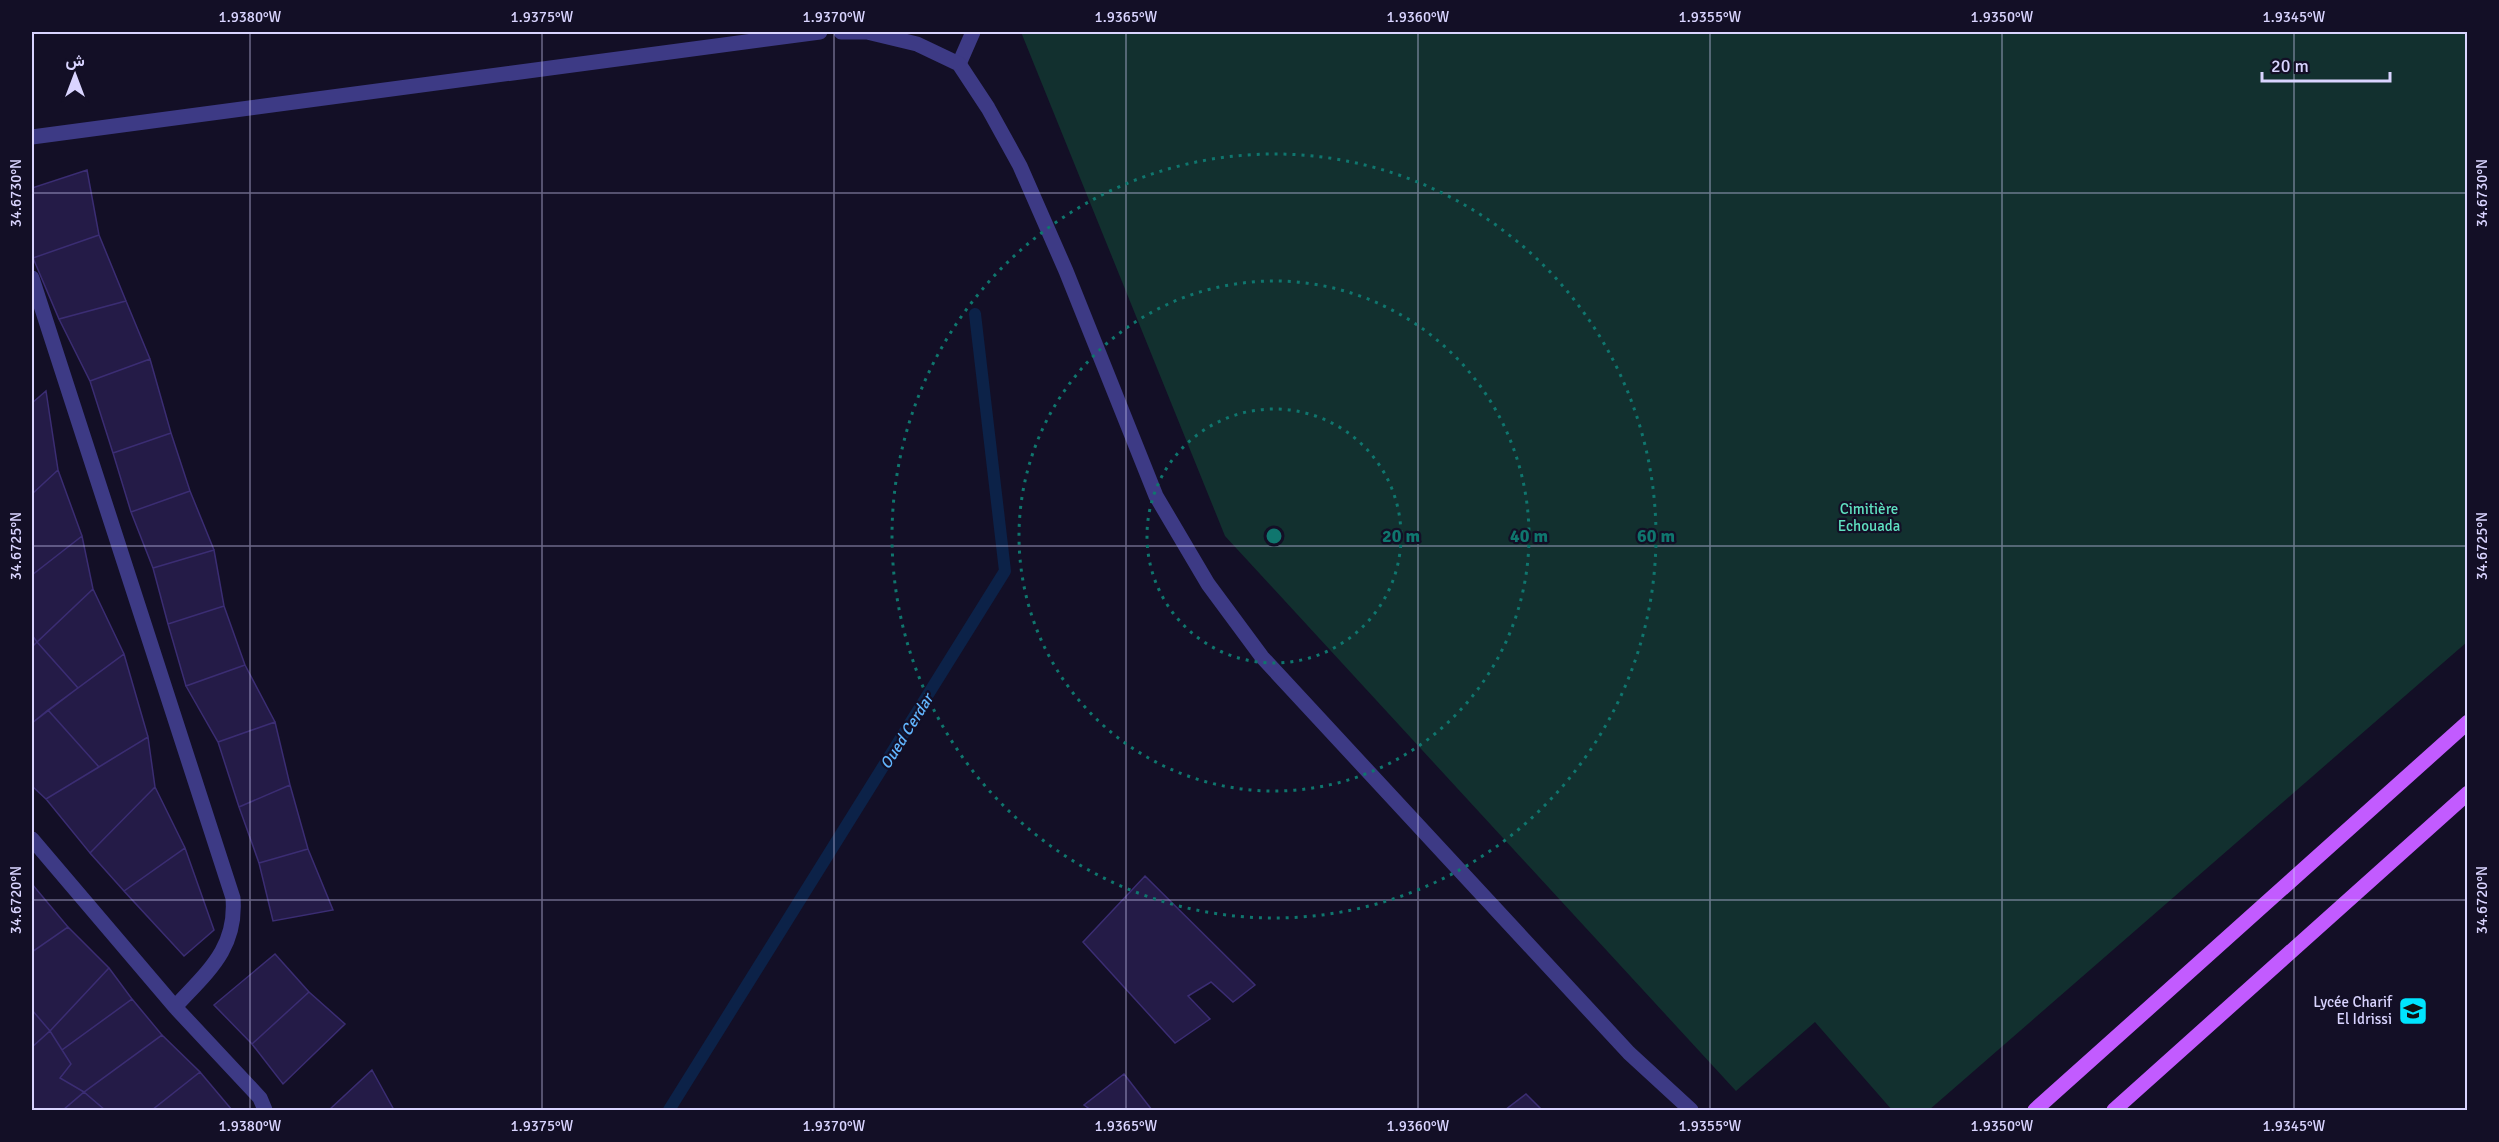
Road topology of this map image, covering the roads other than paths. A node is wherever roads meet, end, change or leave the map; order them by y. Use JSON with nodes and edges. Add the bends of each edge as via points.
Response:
{"nodes":[{"id":1,"x":820,"y":32,"type":"edge"},
{"id":2,"x":841,"y":32,"type":"edge"},
{"id":3,"x":973,"y":32,"type":"edge"},
{"id":4,"x":959,"y":64,"type":"junction"},
{"id":5,"x":32,"y":137,"type":"edge"},
{"id":6,"x":32,"y":278,"type":"edge"},
{"id":7,"x":2468,"y":722,"type":"edge"},
{"id":8,"x":2468,"y":793,"type":"edge"},
{"id":9,"x":32,"y":839,"type":"edge"},
{"id":10,"x":175,"y":1007,"type":"junction"},
{"id":11,"x":265,"y":1110,"type":"edge"},
{"id":12,"x":1691,"y":1110,"type":"edge"},
{"id":13,"x":2035,"y":1110,"type":"edge"},
{"id":14,"x":2114,"y":1110,"type":"edge"}],
"edges":[{"from":1,"to":5,"type":"street"},
{"from":2,"to":4,"type":"street","via":[[867,32],[917,44]]},
{"from":3,"to":4,"type":"street"},
{"from":4,"to":12,"type":"street","via":[[1020,166],[1156,496],[1208,584],[1262,657],[1629,1053]]},
{"from":6,"to":10,"type":"street","via":[[232,898],[234,920],[230,939],[214,964]]},
{"from":7,"to":13,"type":"main road"},
{"from":8,"to":14,"type":"main road"},
{"from":9,"to":10,"type":"street"},
{"from":10,"to":11,"type":"street","via":[[260,1098]]}]}
